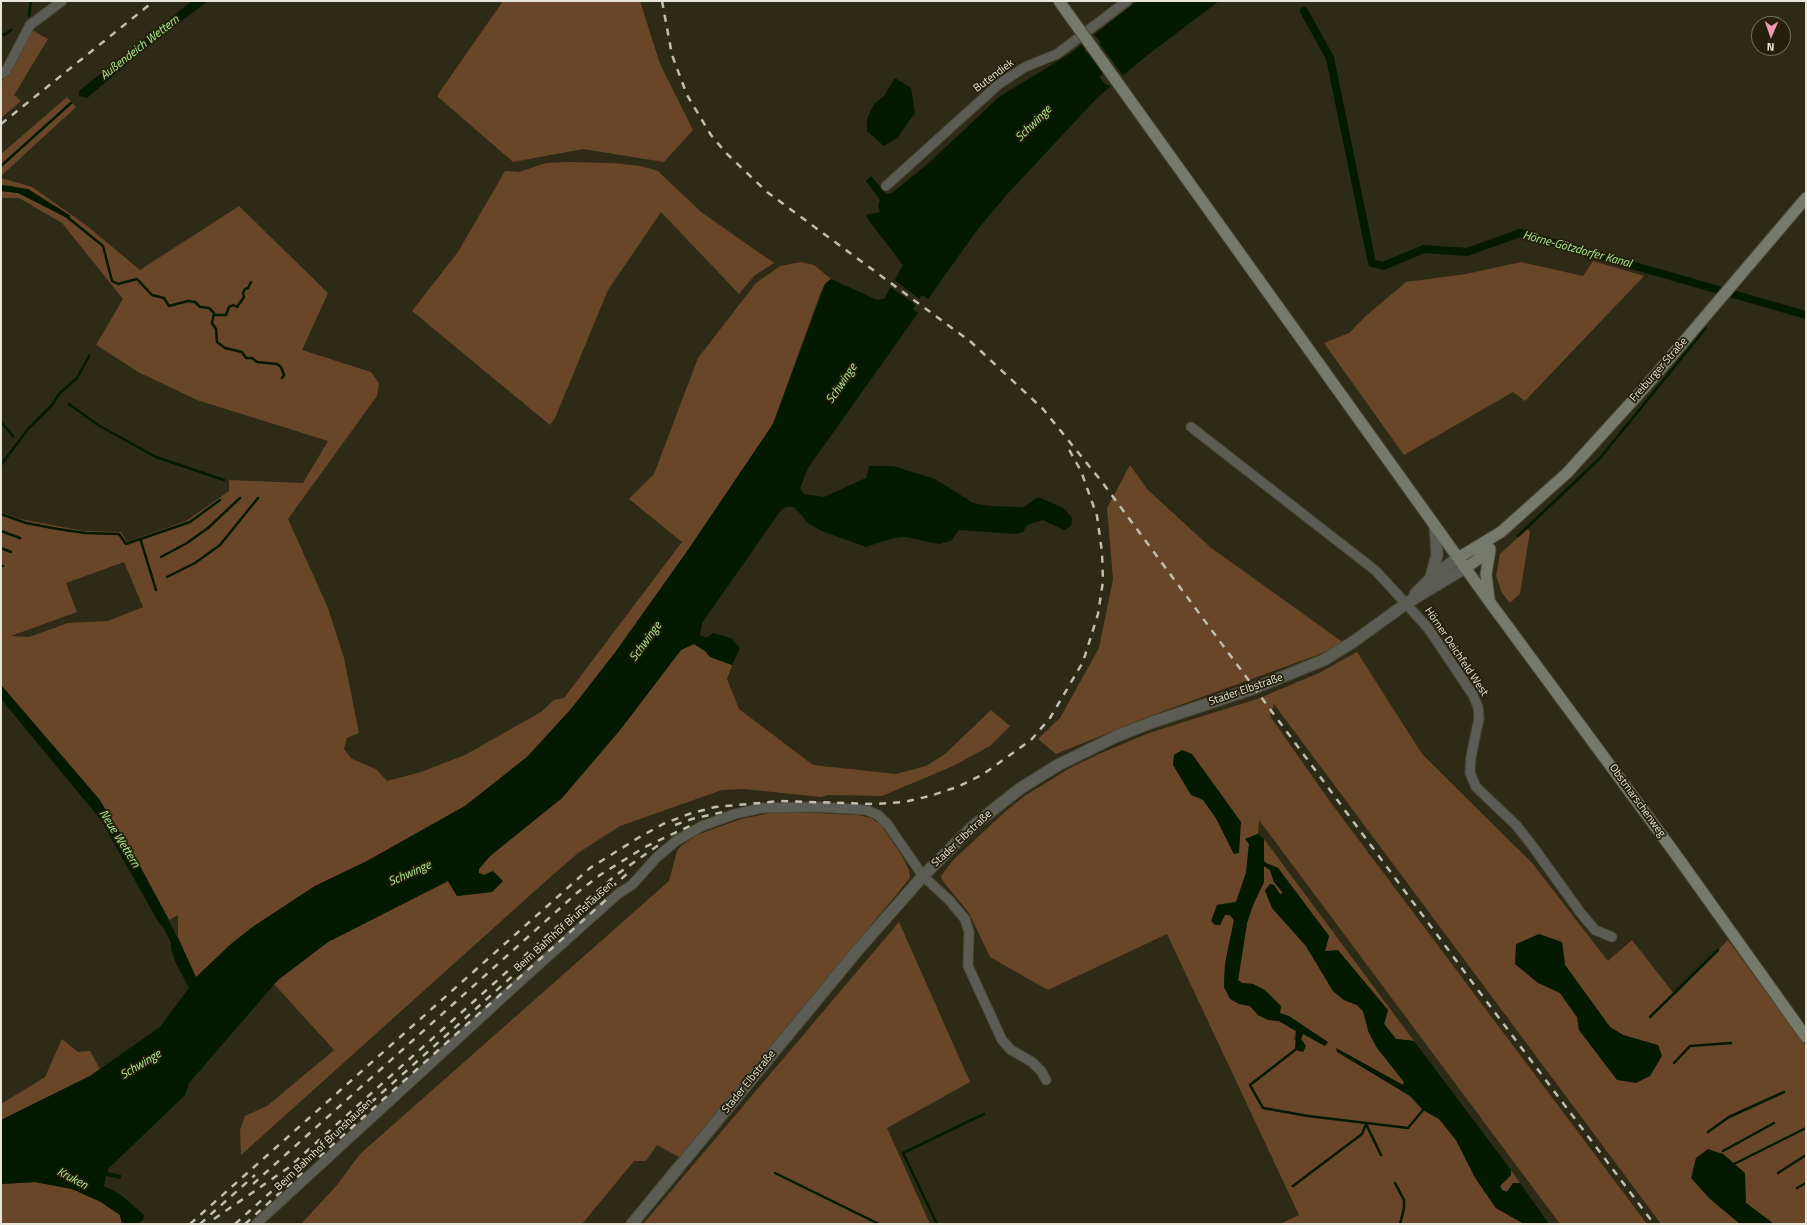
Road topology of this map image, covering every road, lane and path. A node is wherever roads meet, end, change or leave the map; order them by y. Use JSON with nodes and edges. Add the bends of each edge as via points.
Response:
{"nodes":[{"id":1,"x":62,"y":1,"type":"edge"},
{"id":2,"x":1059,"y":1,"type":"edge"},
{"id":3,"x":1127,"y":1,"type":"edge"},
{"id":4,"x":1,"y":74,"type":"edge"},
{"id":5,"x":886,"y":186,"type":"dead end"},
{"id":6,"x":1806,"y":198,"type":"edge"},
{"id":7,"x":1191,"y":427,"type":"dead end"},
{"id":8,"x":1435,"y":526,"type":"junction"},
{"id":9,"x":1502,"y":532,"type":"junction"},
{"id":10,"x":1490,"y":550,"type":"junction"},
{"id":11,"x":1458,"y":558,"type":"junction"},
{"id":12,"x":1465,"y":568,"type":"junction"},
{"id":13,"x":1431,"y":577,"type":"junction"},
{"id":14,"x":1489,"y":601,"type":"junction"},
{"id":15,"x":1407,"y":603,"type":"junction"},
{"id":16,"x":923,"y":876,"type":"junction"},
{"id":17,"x":1612,"y":938,"type":"dead end"},
{"id":18,"x":1806,"y":1037,"type":"edge"},
{"id":19,"x":1046,"y":1080,"type":"dead end"},
{"id":20,"x":256,"y":1224,"type":"edge"},
{"id":21,"x":632,"y":1224,"type":"edge"}],
"edges":[{"from":1,"to":4,"type":"street","via":[[30,25],[6,71]]},
{"from":2,"to":8,"type":"main road","name":"Obstmarschenweg","bridge":true},
{"from":3,"to":5,"type":"street","name":"Butendiek","via":[[1057,54],[1025,67],[999,84]]},
{"from":6,"to":9,"type":"main road","name":"Freiburger Straße","via":[[1592,446],[1546,493]]},
{"from":7,"to":15,"type":"street","name":"Hörner Deichfeld West","via":[[1376,571]]},
{"from":8,"to":11,"type":"main road","name":"Obstmarschenweg"},
{"from":8,"to":13,"type":"street","via":[[1437,555]]},
{"from":9,"to":10,"type":"main road","name":"Freiburger Straße"},
{"from":9,"to":11,"type":"main road","name":"Freiburger Straße"},
{"from":10,"to":12,"type":"main road","name":"Freiburger Straße"},
{"from":10,"to":14,"type":"main road","via":[[1486,574]]},
{"from":11,"to":12,"type":"main road","name":"Obstmarschenweg"},
{"from":11,"to":13,"type":"street","name":"Stader Elbstraße"},
{"from":12,"to":14,"type":"main road","name":"Obstmarschenweg"},
{"from":12,"to":15,"type":"street","name":"Stader Elbstraße"},
{"from":13,"to":15,"type":"street","name":"Stader Elbstraße"},
{"from":14,"to":18,"type":"main road","name":"Obstmarschenweg","via":[[1674,852]]},
{"from":15,"to":16,"type":"street","name":"Stader Elbstraße","via":[[1353,642],[1304,669],[1146,725],[1058,765],[1021,788],[994,809]]},
{"from":15,"to":17,"type":"street","name":"Hörner Deichfeld West","via":[[1428,628],[1473,695],[1478,707],[1479,718],[1470,773],[1476,787],[1516,825],[1595,930]]},
{"from":16,"to":19,"type":"street","name":"Beim Bahnhof Brunshausen","via":[[965,919],[968,932],[968,966],[1002,1040],[1011,1050],[1037,1066]]},
{"from":16,"to":20,"type":"street","name":"Beim Bahnhof Brunshausen","via":[[888,825],[878,815],[866,810],[820,807],[762,808],[735,814],[702,826],[676,841],[657,857],[632,885],[619,893],[523,979]]},
{"from":16,"to":21,"type":"street","name":"Stader Elbstraße","via":[[857,951]]}]}
